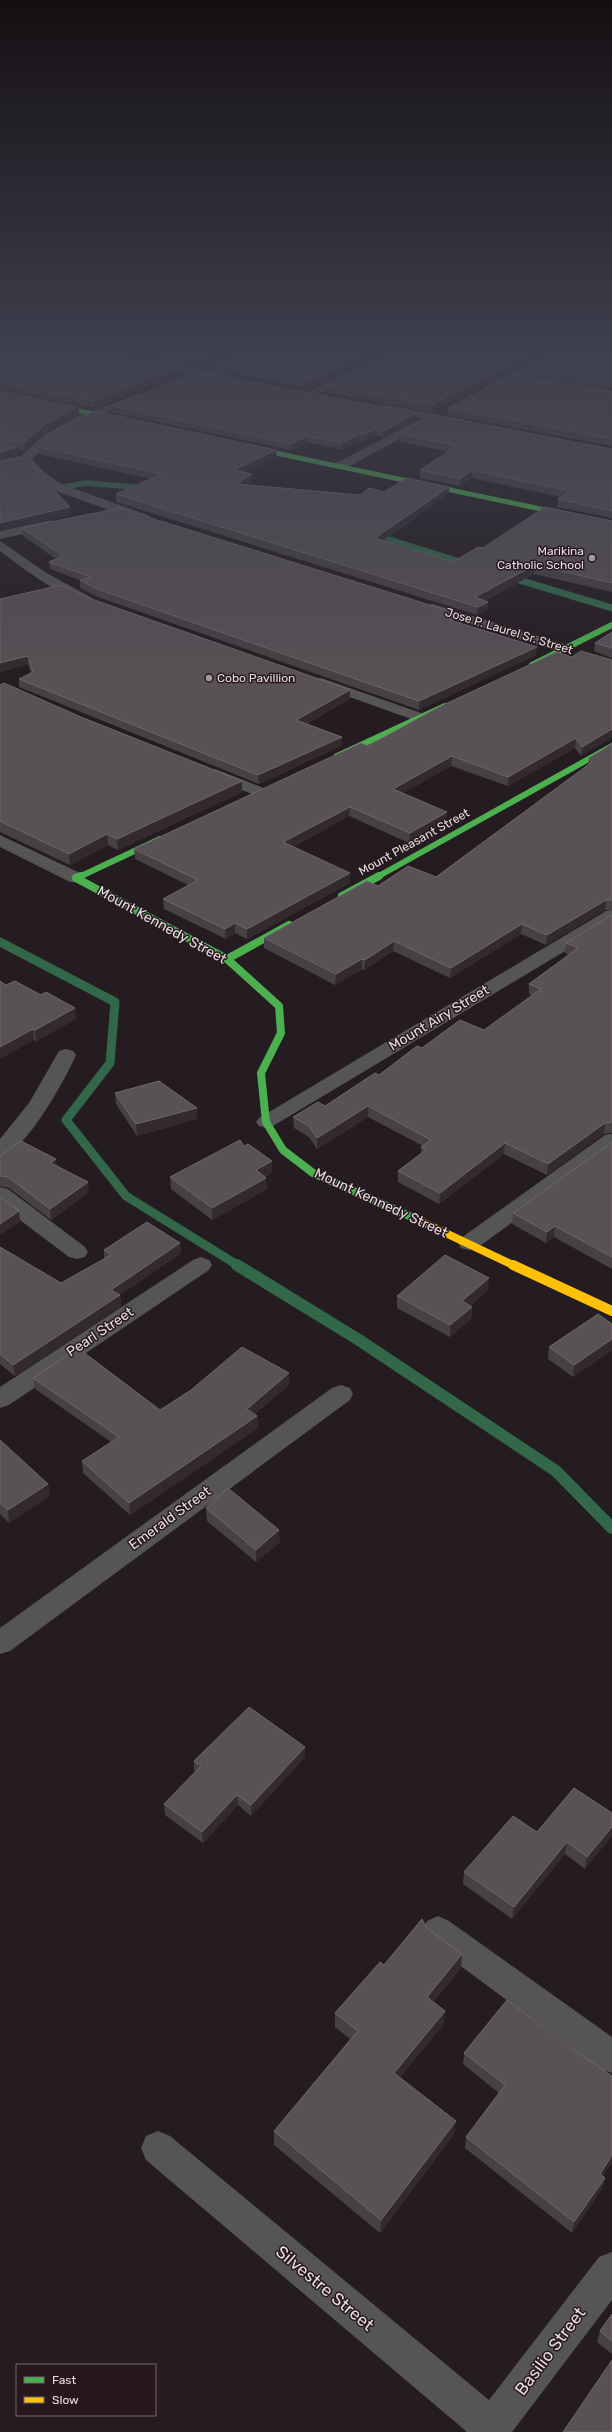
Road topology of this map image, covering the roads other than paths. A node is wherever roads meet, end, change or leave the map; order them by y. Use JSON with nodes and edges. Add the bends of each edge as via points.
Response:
{"nodes":[{"id":1,"x":16,"y":461,"type":"edge"},
{"id":2,"x":26,"y":461,"type":"edge"},
{"id":3,"x":317,"y":461,"type":"edge"},
{"id":4,"x":349,"y":461,"type":"edge"},
{"id":5,"x":0,"y":464,"type":"edge"},
{"id":6,"x":340,"y":466,"type":"junction"},
{"id":7,"x":121,"y":510,"type":"junction"},
{"id":8,"x":98,"y":515,"type":"edge"},
{"id":9,"x":61,"y":522,"type":"edge"},
{"id":10,"x":159,"y":522,"type":"edge"},
{"id":11,"x":612,"y":524,"type":"edge"},
{"id":12,"x":0,"y":535,"type":"edge"},
{"id":13,"x":0,"y":545,"type":"edge"},
{"id":14,"x":99,"y":604,"type":"edge"},
{"id":15,"x":423,"y":604,"type":"edge"},
{"id":16,"x":612,"y":625,"type":"edge"},
{"id":17,"x":566,"y":649,"type":"junction"},
{"id":18,"x":579,"y":653,"type":"edge"},
{"id":19,"x":524,"y":668,"type":"edge"},
{"id":20,"x":308,"y":678,"type":"edge"},
{"id":21,"x":454,"y":701,"type":"edge"},
{"id":22,"x":420,"y":718,"type":"junction"},
{"id":23,"x":612,"y":746,"type":"edge"},
{"id":24,"x":326,"y":761,"type":"edge"},
{"id":25,"x":203,"y":769,"type":"edge"},
{"id":26,"x":264,"y":790,"type":"joint"},
{"id":27,"x":246,"y":798,"type":"edge"},
{"id":28,"x":168,"y":835,"type":"edge"},
{"id":29,"x":0,"y":840,"type":"edge"},
{"id":30,"x":76,"y":878,"type":"junction"},
{"id":31,"x":332,"y":901,"type":"edge"},
{"id":32,"x":612,"y":915,"type":"edge"},
{"id":33,"x":297,"y":920,"type":"edge"},
{"id":34,"x":227,"y":959,"type":"junction"},
{"id":35,"x":66,"y":1055,"type":"dead end"},
{"id":36,"x":266,"y":1122,"type":"junction"},
{"id":37,"x":612,"y":1140,"type":"edge"},
{"id":38,"x":0,"y":1151,"type":"edge"},
{"id":39,"x":0,"y":1194,"type":"edge"},
{"id":40,"x":469,"y":1243,"type":"junction"},
{"id":41,"x":77,"y":1252,"type":"dead end"},
{"id":42,"x":200,"y":1265,"type":"dead end"},
{"id":43,"x":612,"y":1311,"type":"edge"},
{"id":44,"x":341,"y":1394,"type":"dead end"},
{"id":45,"x":2,"y":1395,"type":"edge"},
{"id":46,"x":0,"y":1642,"type":"edge"},
{"id":47,"x":438,"y":1931,"type":"dead end"},
{"id":48,"x":612,"y":2057,"type":"edge"},
{"id":49,"x":158,"y":2148,"type":"dead end"},
{"id":50,"x":612,"y":2270,"type":"edge"},
{"id":51,"x":489,"y":2430,"type":"edge"}],
"edges":[{"from":1,"to":5,"type":"street"},
{"from":2,"to":7,"type":"street","via":[[40,475],[61,489]]},
{"from":3,"to":6,"type":"street"},
{"from":4,"to":6,"type":"street"},
{"from":6,"to":11,"type":"street"},
{"from":7,"to":8,"type":"street"},
{"from":7,"to":10,"type":"street"},
{"from":9,"to":12,"type":"street"},
{"from":13,"to":14,"type":"street","via":[[40,575]]},
{"from":15,"to":17,"type":"street","name":"Jose P. Laurel Sr. Street"},
{"from":16,"to":17,"type":"street"},
{"from":17,"to":18,"type":"street","name":"Jose P. Laurel Sr. Street"},
{"from":17,"to":19,"type":"street"},
{"from":20,"to":22,"type":"street"},
{"from":21,"to":22,"type":"street"},
{"from":22,"to":24,"type":"street"},
{"from":23,"to":31,"type":"street","name":"Mount Pleasant Street"},
{"from":25,"to":26,"type":"street"},
{"from":26,"to":27,"type":"street"},
{"from":28,"to":30,"type":"street"},
{"from":29,"to":30,"type":"street","name":"Mount Kennedy Street"},
{"from":30,"to":34,"type":"street","name":"Mount Kennedy Street"},
{"from":32,"to":36,"type":"street","name":"Mount Airy Street"},
{"from":33,"to":34,"type":"street"},
{"from":34,"to":36,"type":"street","name":"Mount Kennedy Street","via":[[278,1006],[281,1033],[261,1073]]},
{"from":35,"to":38,"type":"street","via":[[54,1083],[37,1109]]},
{"from":36,"to":40,"type":"street","name":"Mount Kennedy Street","via":[[283,1150],[313,1173]]},
{"from":37,"to":40,"type":"street"},
{"from":39,"to":41,"type":"street"},
{"from":40,"to":43,"type":"street","name":"Mount Kennedy Street"},
{"from":42,"to":45,"type":"street","name":"Pearl Street"},
{"from":44,"to":46,"type":"street","name":"Emerald Street"},
{"from":47,"to":48,"type":"street"},
{"from":49,"to":51,"type":"street","name":"Silvestre Street"},
{"from":50,"to":51,"type":"street","name":"Basilio Street"}]}
